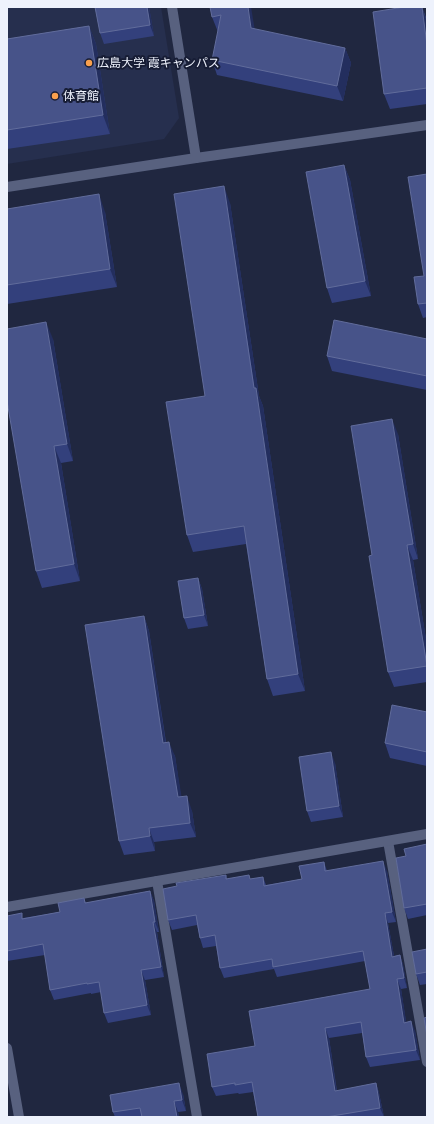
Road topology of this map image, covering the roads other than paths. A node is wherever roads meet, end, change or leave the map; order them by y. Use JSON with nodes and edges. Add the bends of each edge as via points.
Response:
{"nodes":[{"id":1,"x":172,"y":7,"type":"edge"},
{"id":2,"x":427,"y":125,"type":"edge"},
{"id":3,"x":196,"y":158,"type":"junction"},
{"id":4,"x":7,"y":186,"type":"edge"},
{"id":5,"x":427,"y":834,"type":"edge"},
{"id":6,"x":388,"y":841,"type":"junction"},
{"id":7,"x":157,"y":881,"type":"junction"},
{"id":8,"x":7,"y":907,"type":"edge"},
{"id":9,"x":7,"y":1048,"type":"edge"},
{"id":10,"x":427,"y":1062,"type":"edge"},
{"id":11,"x":19,"y":1117,"type":"edge"},
{"id":12,"x":197,"y":1117,"type":"edge"}],
"edges":[{"from":1,"to":3,"type":"street"},
{"from":2,"to":3,"type":"street"},
{"from":3,"to":4,"type":"street"},
{"from":5,"to":6,"type":"street"},
{"from":6,"to":7,"type":"street"},
{"from":6,"to":10,"type":"street"},
{"from":7,"to":8,"type":"street"},
{"from":7,"to":12,"type":"street"},
{"from":9,"to":11,"type":"street"}]}
